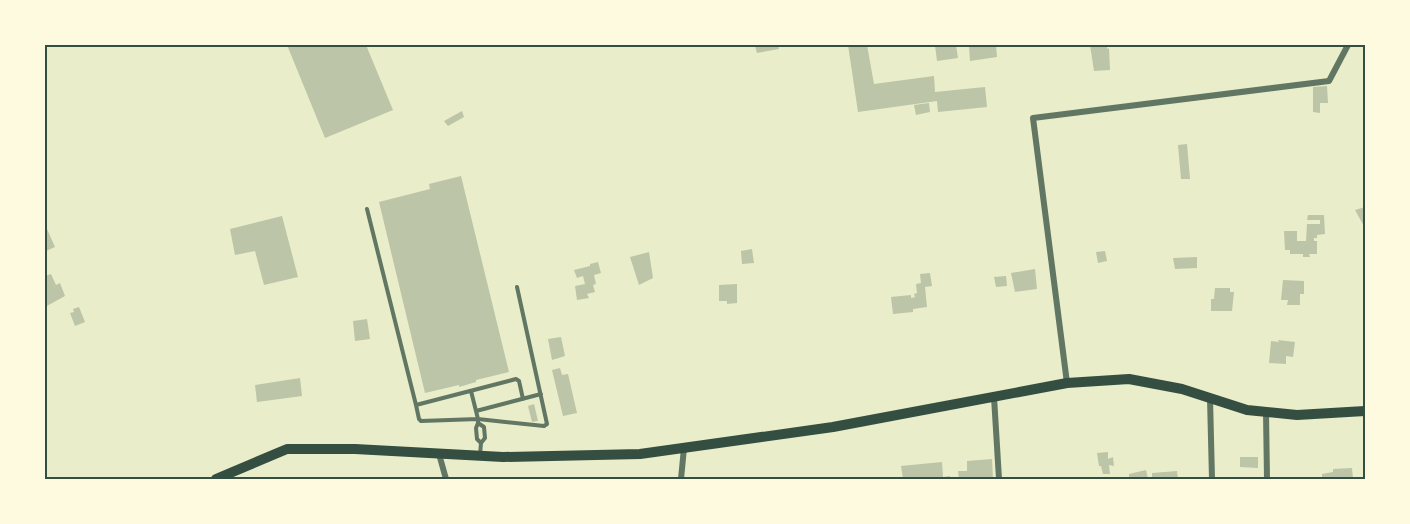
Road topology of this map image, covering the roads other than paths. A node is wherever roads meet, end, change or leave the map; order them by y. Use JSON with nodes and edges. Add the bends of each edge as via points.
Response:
{"nodes":[{"id":1,"x":1348,"y":45,"type":"edge"},
{"id":2,"x":367,"y":209,"type":"dead end"},
{"id":3,"x":518,"y":288,"type":"dead end"},
{"id":4,"x":1067,"y":383,"type":"junction"},
{"id":5,"x":471,"y":391,"type":"junction"},
{"id":6,"x":541,"y":394,"type":"junction"},
{"id":7,"x":994,"y":397,"type":"junction"},
{"id":8,"x":1210,"y":398,"type":"junction"},
{"id":9,"x":523,"y":399,"type":"junction"},
{"id":10,"x":416,"y":405,"type":"junction"},
{"id":11,"x":476,"y":411,"type":"junction"},
{"id":12,"x":1365,"y":411,"type":"edge"},
{"id":13,"x":1266,"y":412,"type":"junction"},
{"id":14,"x":478,"y":421,"type":"junction"},
{"id":15,"x":684,"y":448,"type":"junction"},
{"id":16,"x":439,"y":454,"type":"junction"},
{"id":17,"x":480,"y":456,"type":"junction"},
{"id":18,"x":216,"y":479,"type":"edge"},
{"id":19,"x":447,"y":479,"type":"edge"},
{"id":20,"x":681,"y":479,"type":"edge"},
{"id":21,"x":999,"y":479,"type":"edge"},
{"id":22,"x":1212,"y":479,"type":"edge"},
{"id":23,"x":1267,"y":479,"type":"edge"}],
"edges":[{"from":1,"to":4,"type":"street","via":[[1329,81],[1033,118]]},
{"from":2,"to":10,"type":"lane"},
{"from":3,"to":6,"type":"lane"},
{"from":4,"to":7,"type":"main road"},
{"from":4,"to":8,"type":"main road","via":[[1129,379]]},
{"from":5,"to":9,"type":"lane","via":[[516,379]]},
{"from":5,"to":10,"type":"lane"},
{"from":5,"to":11,"type":"lane"},
{"from":6,"to":9,"type":"lane"},
{"from":6,"to":14,"type":"lane","via":[[547,423],[544,426]]},
{"from":7,"to":15,"type":"main road","via":[[834,427]]},
{"from":7,"to":21,"type":"street"},
{"from":8,"to":13,"type":"main road"},
{"from":8,"to":22,"type":"street"},
{"from":9,"to":11,"type":"lane"},
{"from":10,"to":14,"type":"lane","via":[[421,421]]},
{"from":11,"to":14,"type":"lane"},
{"from":12,"to":13,"type":"main road","via":[[1297,415]]},
{"from":13,"to":23,"type":"street"},
{"from":14,"to":17,"type":"lane"},
{"from":15,"to":17,"type":"main road","via":[[640,454]]},
{"from":15,"to":20,"type":"street"},
{"from":16,"to":17,"type":"main road"},
{"from":16,"to":18,"type":"main road","via":[[287,449]]},
{"from":16,"to":19,"type":"street"}]}
